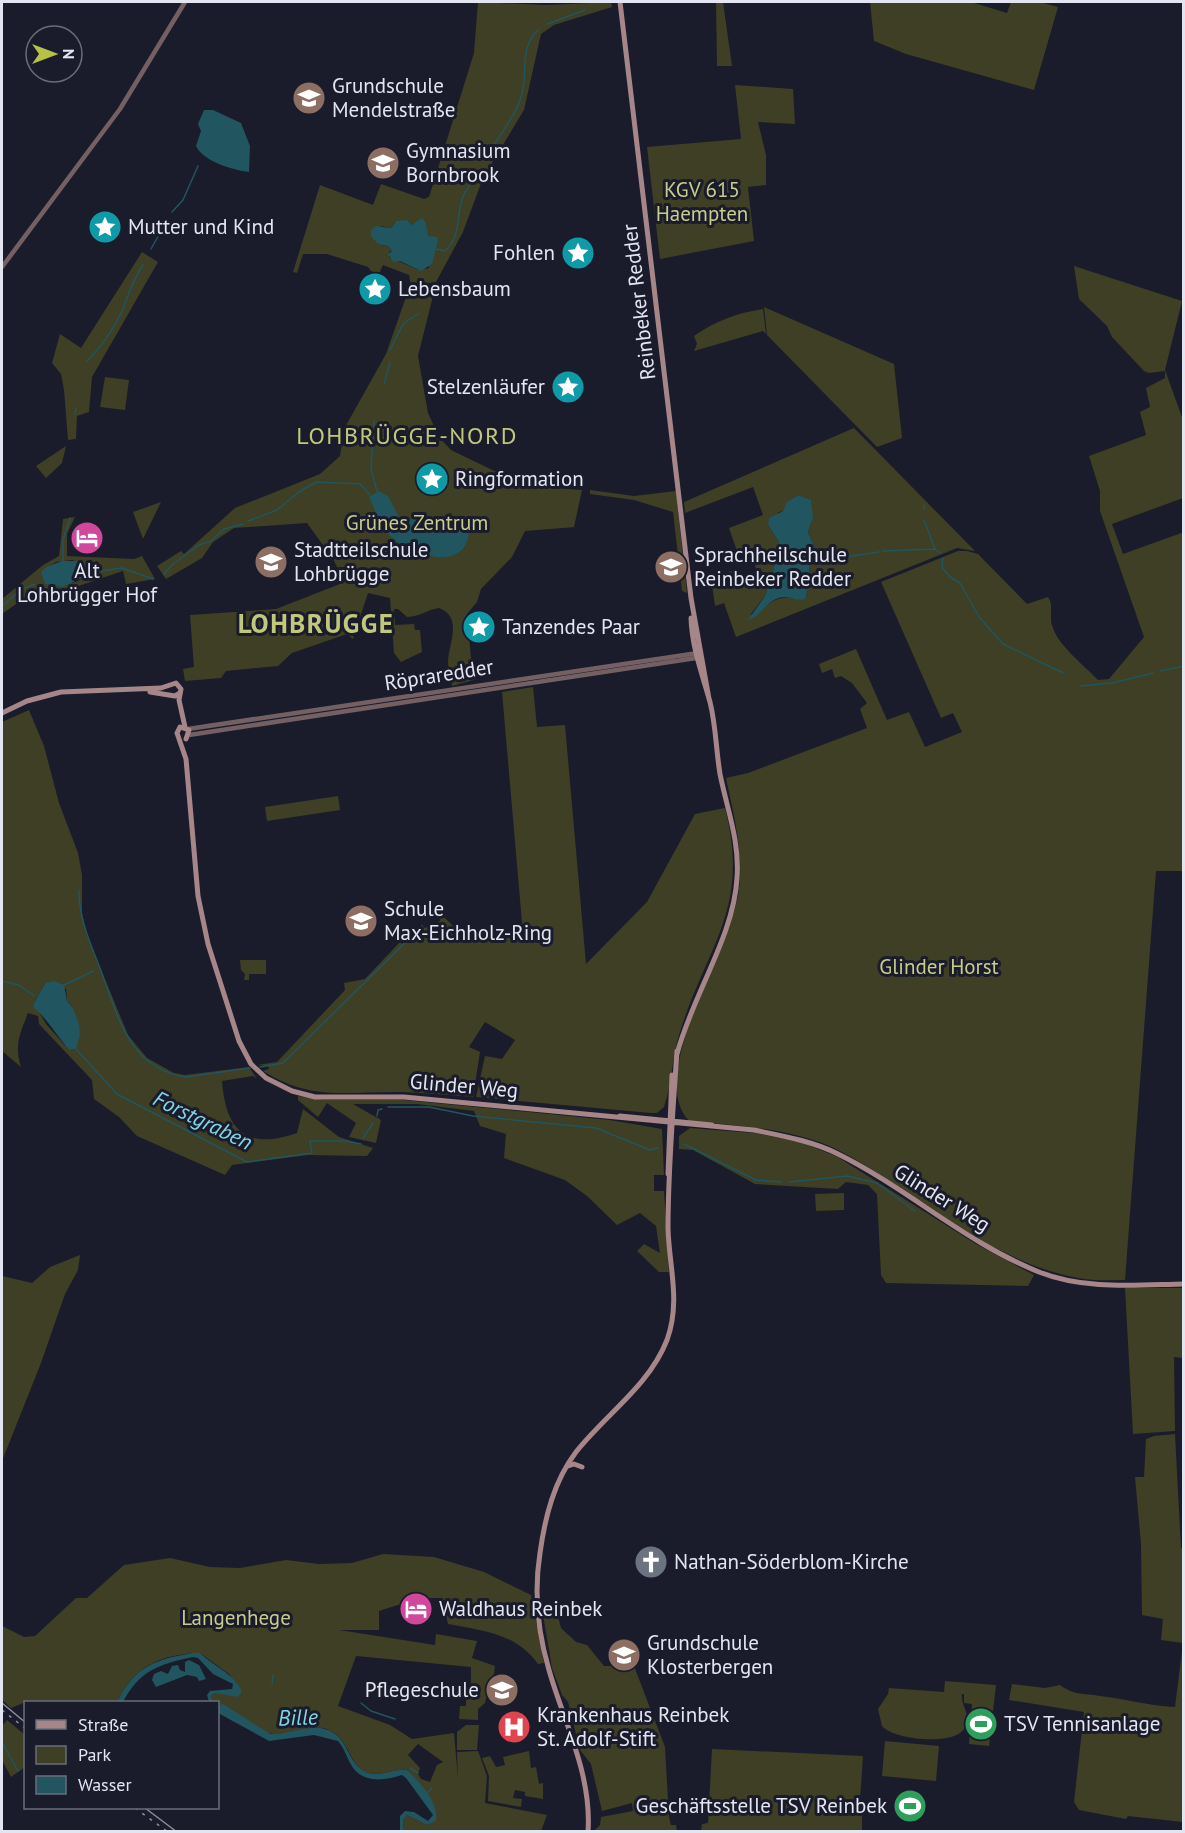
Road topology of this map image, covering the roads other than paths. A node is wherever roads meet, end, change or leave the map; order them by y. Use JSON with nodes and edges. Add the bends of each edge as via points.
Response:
{"nodes":[{"id":1,"x":183,"y":2,"type":"edge"},
{"id":2,"x":620,"y":2,"type":"edge"},
{"id":3,"x":2,"y":267,"type":"edge"},
{"id":4,"x":697,"y":655,"type":"junction"},
{"id":5,"x":170,"y":686,"type":"junction"},
{"id":6,"x":61,"y":692,"type":"junction"},
{"id":7,"x":180,"y":693,"type":"junction"},
{"id":8,"x":172,"y":695,"type":"junction"},
{"id":9,"x":2,"y":715,"type":"edge"},
{"id":10,"x":178,"y":728,"type":"junction"},
{"id":11,"x":187,"y":732,"type":"junction"},
{"id":12,"x":179,"y":738,"type":"junction"},
{"id":13,"x":186,"y":759,"type":"junction"},
{"id":14,"x":671,"y":1108,"type":"junction"},
{"id":15,"x":658,"y":1121,"type":"junction"},
{"id":16,"x":671,"y":1122,"type":"junction"},
{"id":17,"x":687,"y":1124,"type":"junction"},
{"id":18,"x":668,"y":1135,"type":"junction"},
{"id":19,"x":672,"y":1142,"type":"junction"},
{"id":20,"x":669,"y":1183,"type":"junction"},
{"id":21,"x":1184,"y":1284,"type":"edge"},
{"id":22,"x":567,"y":1467,"type":"junction"},
{"id":23,"x":582,"y":1467,"type":"dead end"},
{"id":24,"x":588,"y":1832,"type":"edge"}],
"edges":[{"from":1,"to":3,"type":"street","via":[[120,109]]},
{"from":2,"to":4,"type":"main road","name":"Reinbeker Redder"},
{"from":4,"to":11,"type":"street","name":"Röpraredder"},
{"from":4,"to":14,"type":"main road","name":"Reinbeker Redder","via":[[709,699],[738,866],[733,906],[688,1015],[678,1051],[672,1075]]},
{"from":5,"to":6,"type":"main road"},
{"from":5,"to":7,"type":"main road","via":[[178,684]]},
{"from":5,"to":8,"type":"main road"},
{"from":6,"to":8,"type":"main road"},
{"from":6,"to":9,"type":"main road","via":[[32,700]]},
{"from":7,"to":8,"type":"main road"},
{"from":7,"to":11,"type":"main road"},
{"from":8,"to":10,"type":"main road","via":[[177,705]]},
{"from":10,"to":11,"type":"main road"},
{"from":10,"to":12,"type":"main road"},
{"from":11,"to":12,"type":"main road"},
{"from":11,"to":13,"type":"main road"},
{"from":12,"to":13,"type":"main road"},
{"from":13,"to":15,"type":"main road","name":"Glinder Weg","via":[[199,902],[217,978],[233,1027],[246,1055],[262,1075],[292,1091],[317,1097],[404,1097]]},
{"from":14,"to":15,"type":"main road"},
{"from":14,"to":16,"type":"main road","name":"Reinbeker Redder"},
{"from":14,"to":17,"type":"main road"},
{"from":15,"to":16,"type":"main road","name":"Glinder Weg"},
{"from":15,"to":18,"type":"main road"},
{"from":16,"to":17,"type":"main road","name":"Glinder Weg"},
{"from":16,"to":18,"type":"main road"},
{"from":16,"to":19,"type":"main road"},
{"from":17,"to":19,"type":"main road","via":[[676,1132]]},
{"from":17,"to":21,"type":"main road","name":"Glinder Weg","via":[[797,1138],[837,1153],[978,1241],[1040,1272],[1083,1283]]},
{"from":18,"to":20,"type":"main road"},
{"from":19,"to":20,"type":"main road"},
{"from":20,"to":22,"type":"main road","via":[[669,1238],[676,1292],[669,1332],[656,1362]]},
{"from":22,"to":23,"type":"main road"},
{"from":22,"to":24,"type":"main road","via":[[554,1491],[545,1524],[537,1607],[548,1669],[586,1786]]}]}
